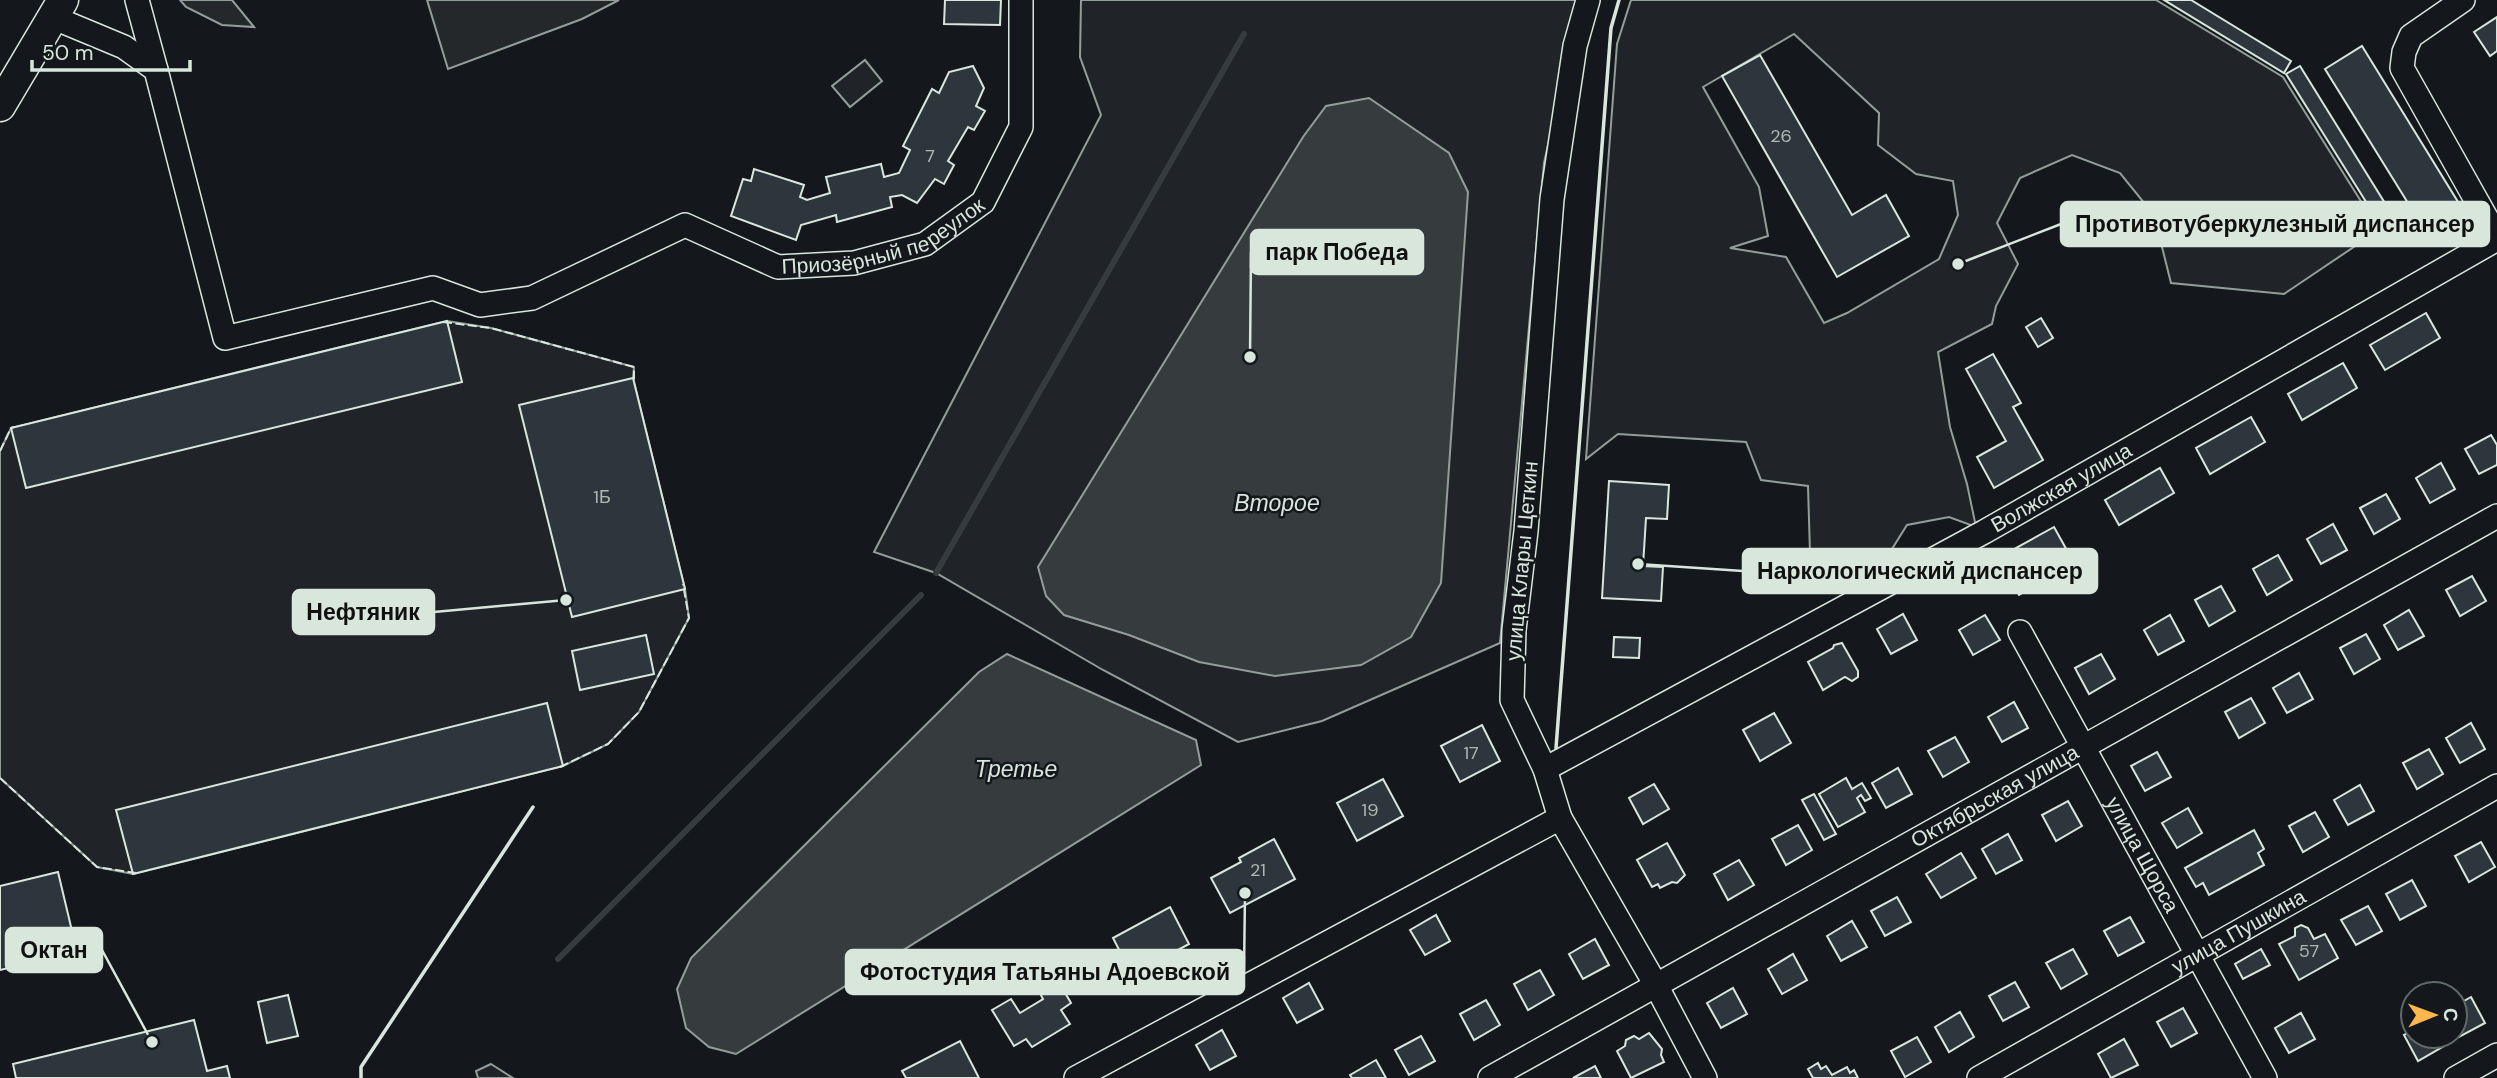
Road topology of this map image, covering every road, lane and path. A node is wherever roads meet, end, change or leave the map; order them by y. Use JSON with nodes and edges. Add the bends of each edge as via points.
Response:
{"nodes":[{"id":1,"x":137,"y":0,"type":"edge"},
{"id":2,"x":1021,"y":0,"type":"edge"},
{"id":3,"x":1588,"y":0,"type":"edge"},
{"id":4,"x":2463,"y":0,"type":"edge"},
{"id":5,"x":58,"y":8,"type":"edge"},
{"id":6,"x":156,"y":70,"type":"junction"},
{"id":7,"x":0,"y":106,"type":"edge"},
{"id":8,"x":2497,"y":238,"type":"edge"},
{"id":9,"x":2497,"y":516,"type":"edge"},
{"id":10,"x":2020,"y":632,"type":"dead end"},
{"id":11,"x":2083,"y":748,"type":"junction"},
{"id":12,"x":1545,"y":769,"type":"junction"},
{"id":13,"x":2497,"y":786,"type":"edge"},
{"id":14,"x":1560,"y":818,"type":"junction"},
{"id":15,"x":2198,"y":956,"type":"junction"},
{"id":16,"x":1657,"y":987,"type":"junction"},
{"id":17,"x":2497,"y":1055,"type":"edge"},
{"id":18,"x":1076,"y":1078,"type":"edge"},
{"id":19,"x":1490,"y":1078,"type":"edge"},
{"id":20,"x":1705,"y":1078,"type":"edge"},
{"id":21,"x":1979,"y":1078,"type":"edge"},
{"id":22,"x":2265,"y":1078,"type":"edge"},
{"id":23,"x":2456,"y":1078,"type":"edge"}],
"edges":[{"from":1,"to":6,"type":"street"},
{"from":2,"to":6,"type":"street","name":"Приозёрный переулок","via":[[1021,127],[983,202],[925,244],[854,263],[778,267],[685,225],[532,298],[481,305],[433,288],[225,338]]},
{"from":3,"to":12,"type":"street","name":"улица Клары Цеткин","via":[[1575,46],[1552,199],[1514,630],[1512,700]]},
{"from":4,"to":8,"type":"street","via":[[2411,36],[2402,68]]},
{"from":5,"to":6,"type":"street"},
{"from":5,"to":7,"type":"main road"},
{"from":8,"to":12,"type":"street","name":"Волжская улица","via":[[1984,531]]},
{"from":9,"to":11,"type":"street","name":"Октябрьская улица"},
{"from":10,"to":11,"type":"street","name":"улица Щорса"},
{"from":11,"to":15,"type":"street","name":"улица Щорса"},
{"from":11,"to":16,"type":"street","name":"Октябрьская улица"},
{"from":12,"to":14,"type":"street","name":"улица Клары Цеткин"},
{"from":13,"to":15,"type":"street","name":"улица Пушкина"},
{"from":14,"to":16,"type":"street","name":"улица Клары Цеткин"},
{"from":14,"to":18,"type":"street"},
{"from":15,"to":21,"type":"street","name":"улица Пушкина"},
{"from":15,"to":22,"type":"street","name":"улица Щорса"},
{"from":16,"to":19,"type":"street","name":"Октябрьская улица"},
{"from":16,"to":20,"type":"street","name":"улица Клары Цеткин"},
{"from":17,"to":23,"type":"street"}]}
